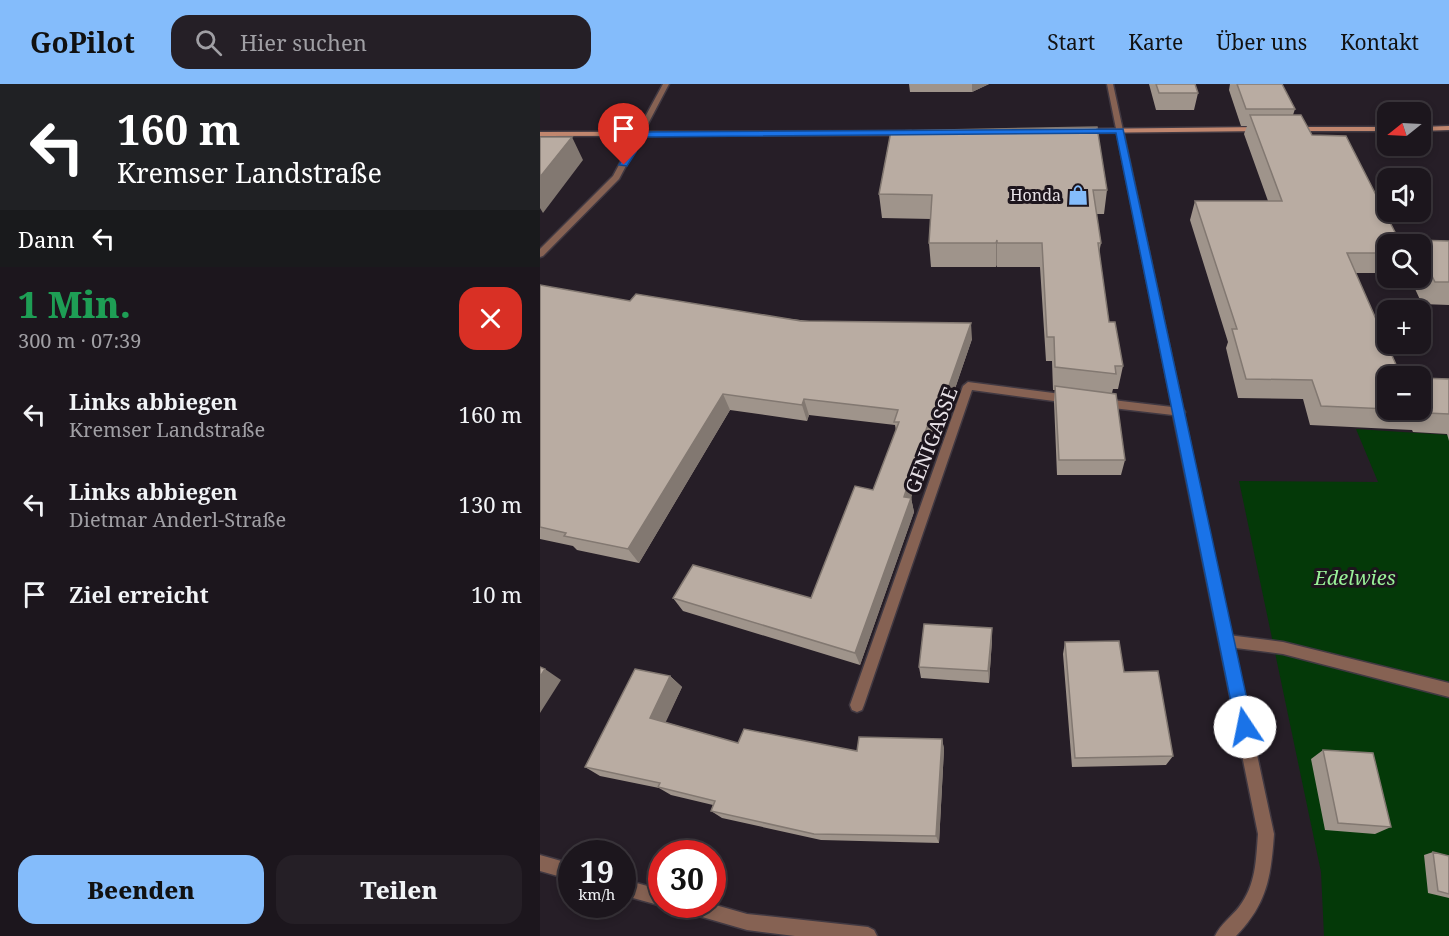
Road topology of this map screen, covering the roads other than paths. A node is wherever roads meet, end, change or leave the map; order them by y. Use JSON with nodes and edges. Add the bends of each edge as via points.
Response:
{"nodes":[{"id":1,"x":666,"y":84,"type":"edge"},
{"id":2,"x":1110,"y":84,"type":"edge"},
{"id":3,"x":1449,"y":128,"type":"edge"},
{"id":4,"x":1267,"y":129,"type":"edge"},
{"id":5,"x":1289,"y":129,"type":"edge"},
{"id":6,"x":1377,"y":129,"type":"edge"},
{"id":7,"x":1431,"y":129,"type":"edge"},
{"id":8,"x":1120,"y":130,"type":"junction"},
{"id":9,"x":1073,"y":131,"type":"edge"},
{"id":10,"x":920,"y":132,"type":"edge"},
{"id":11,"x":540,"y":134,"type":"edge"},
{"id":12,"x":637,"y":134,"type":"junction"},
{"id":13,"x":540,"y":254,"type":"edge"},
{"id":14,"x":1086,"y":401,"type":"edge"},
{"id":15,"x":1098,"y":402,"type":"edge"},
{"id":16,"x":1180,"y":412,"type":"junction"},
{"id":17,"x":1228,"y":641,"type":"junction"},
{"id":18,"x":1449,"y":690,"type":"edge"},
{"id":19,"x":857,"y":705,"type":"dead end"},
{"id":20,"x":540,"y":863,"type":"edge"},
{"id":21,"x":558,"y":868,"type":"edge"},
{"id":22,"x":726,"y":916,"type":"edge"},
{"id":23,"x":868,"y":936,"type":"edge"},
{"id":24,"x":1224,"y":936,"type":"edge"}],
"edges":[{"from":1,"to":12,"type":"street"},
{"from":2,"to":8,"type":"street"},
{"from":3,"to":7,"type":"main road"},
{"from":4,"to":8,"type":"main road"},
{"from":5,"to":6,"type":"main road"},
{"from":8,"to":9,"type":"main road"},
{"from":8,"to":16,"type":"street"},
{"from":10,"to":12,"type":"main road"},
{"from":11,"to":12,"type":"main road"},
{"from":12,"to":13,"type":"street","via":[[616,177]]},
{"from":14,"to":19,"type":"street","name":"GENIGASSE","via":[[968,386]]},
{"from":15,"to":16,"type":"street"},
{"from":16,"to":17,"type":"street"},
{"from":17,"to":18,"type":"street","via":[[1283,648]]},
{"from":17,"to":24,"type":"street","via":[[1266,834],[1263,884],[1243,918]]},
{"from":20,"to":21,"type":"street"},
{"from":22,"to":23,"type":"street","via":[[747,922]]}]}
